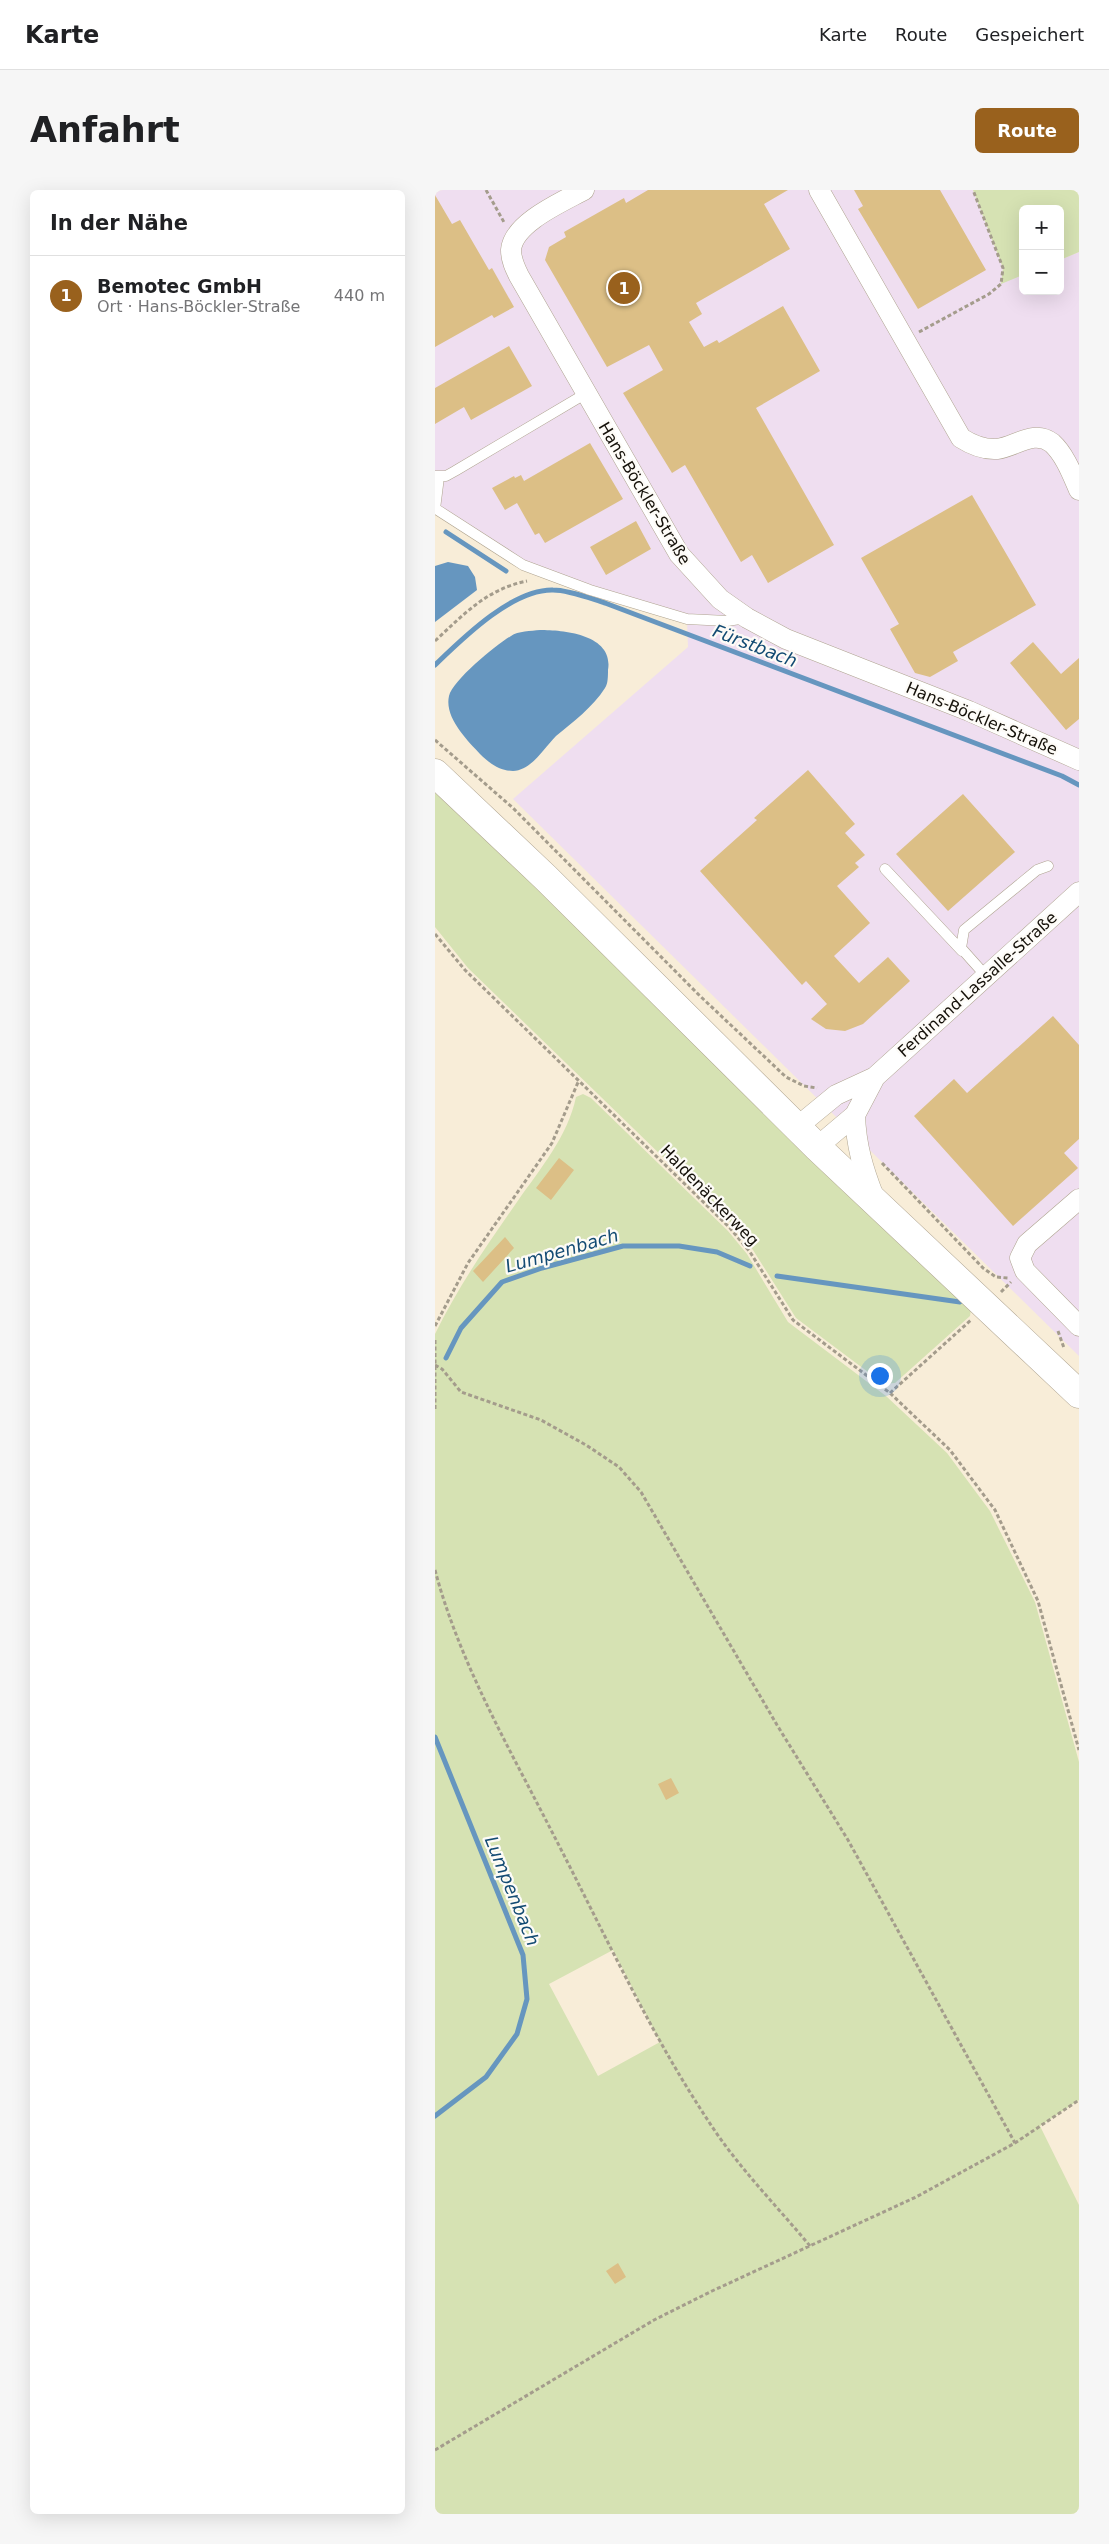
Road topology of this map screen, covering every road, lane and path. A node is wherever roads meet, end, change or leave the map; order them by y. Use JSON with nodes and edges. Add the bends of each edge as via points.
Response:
{"nodes":[{"id":1,"x":486,"y":190,"type":"edge"},
{"id":2,"x":584,"y":190,"type":"edge"},
{"id":3,"x":819,"y":190,"type":"edge"},
{"id":4,"x":973,"y":190,"type":"edge"},
{"id":5,"x":514,"y":240,"type":"junction"},
{"id":6,"x":905,"y":340,"type":"junction"},
{"id":7,"x":585,"y":394,"type":"junction"},
{"id":8,"x":437,"y":476,"type":"edge"},
{"id":9,"x":1079,"y":490,"type":"edge"},
{"id":10,"x":435,"y":509,"type":"edge"},
{"id":11,"x":552,"y":576,"type":"junction"},
{"id":12,"x":747,"y":618,"type":"junction"},
{"id":13,"x":435,"y":641,"type":"edge"},
{"id":14,"x":435,"y":740,"type":"edge"},
{"id":15,"x":1079,"y":760,"type":"edge"},
{"id":16,"x":435,"y":773,"type":"edge"},
{"id":17,"x":1048,"y":866,"type":"dead end"},
{"id":18,"x":885,"y":869,"type":"dead end"},
{"id":19,"x":1076,"y":901,"type":"edge"},
{"id":20,"x":435,"y":934,"type":"edge"},
{"id":21,"x":964,"y":954,"type":"junction"},
{"id":22,"x":986,"y":976,"type":"junction"},
{"id":23,"x":875,"y":1077,"type":"junction"},
{"id":24,"x":579,"y":1080,"type":"junction"},
{"id":25,"x":836,"y":1095,"type":"junction"},
{"id":26,"x":855,"y":1115,"type":"junction"},
{"id":27,"x":797,"y":1127,"type":"junction"},
{"id":28,"x":817,"y":1147,"type":"junction"},
{"id":29,"x":877,"y":1155,"type":"dead end"},
{"id":30,"x":1079,"y":1199,"type":"edge"},
{"id":31,"x":875,"y":1200,"type":"junction"},
{"id":32,"x":987,"y":1306,"type":"junction"},
{"id":33,"x":435,"y":1326,"type":"edge"},
{"id":34,"x":1079,"y":1326,"type":"edge"},
{"id":35,"x":435,"y":1340,"type":"edge"},
{"id":36,"x":435,"y":1364,"type":"edge"},
{"id":37,"x":890,"y":1393,"type":"junction"},
{"id":38,"x":1079,"y":1394,"type":"edge"},
{"id":39,"x":435,"y":1409,"type":"edge"},
{"id":40,"x":435,"y":1570,"type":"edge"},
{"id":41,"x":1079,"y":1750,"type":"edge"},
{"id":42,"x":1079,"y":2100,"type":"edge"},
{"id":43,"x":1015,"y":2143,"type":"junction"},
{"id":44,"x":810,"y":2246,"type":"junction"},
{"id":45,"x":435,"y":2450,"type":"edge"}],
"edges":[{"from":1,"to":5,"type":"path"},
{"from":2,"to":5,"type":"street","via":[[534,219],[519,231]]},
{"from":3,"to":6,"type":"street"},
{"from":4,"to":6,"type":"path","via":[[1003,268],[1001,284],[989,294]]},
{"from":5,"to":7,"type":"street","name":"Hans-Böckler-Straße","via":[[513,262],[519,276]]},
{"from":6,"to":9,"type":"street","via":[[961,438],[973,446],[998,449],[1036,438],[1051,442],[1062,455]]},
{"from":7,"to":8,"type":"lane","via":[[455,472]]},
{"from":7,"to":12,"type":"street","name":"Hans-Böckler-Straße","via":[[679,554],[713,592]]},
{"from":8,"to":10,"type":"lane"},
{"from":10,"to":11,"type":"lane","via":[[523,565]]},
{"from":11,"to":12,"type":"lane","via":[[687,620]]},
{"from":11,"to":13,"type":"path","via":[[507,585],[480,600]]},
{"from":12,"to":15,"type":"street","name":"Hans-Böckler-Straße","via":[[786,639],[969,710]]},
{"from":14,"to":25,"type":"path","via":[[513,808],[700,996],[786,1077]]},
{"from":16,"to":27,"type":"main road","via":[[546,878]]},
{"from":17,"to":21,"type":"lane","via":[[1037,870],[963,930]]},
{"from":18,"to":21,"type":"lane"},
{"from":19,"to":22,"type":"street","name":"Ferdinand-Lassalle-Straße"},
{"from":20,"to":24,"type":"path","name":"Haldenäckerweg","via":[[465,970]]},
{"from":21,"to":22,"type":"lane"},
{"from":22,"to":23,"type":"street","name":"Ferdinand-Lassalle-Straße"},
{"from":23,"to":25,"type":"street","name":"Ferdinand-Lassalle-Straße"},
{"from":23,"to":26,"type":"street","name":"Ferdinand-Lassalle-Straße"},
{"from":24,"to":33,"type":"path","via":[[552,1143],[468,1263]]},
{"from":24,"to":37,"type":"path","name":"Haldenäckerweg","via":[[730,1228],[750,1252],[793,1320]]},
{"from":25,"to":27,"type":"street","name":"Ferdinand-Lassalle-Straße"},
{"from":26,"to":28,"type":"street","name":"Ferdinand-Lassalle-Straße"},
{"from":26,"to":31,"type":"street","via":[[862,1166]]},
{"from":27,"to":28,"type":"main road"},
{"from":28,"to":31,"type":"main road"},
{"from":29,"to":32,"type":"path","via":[[983,1268],[1002,1278],[1016,1277]]},
{"from":30,"to":34,"type":"street","via":[[1027,1244],[1020,1258],[1025,1271]]},
{"from":31,"to":32,"type":"main road"},
{"from":32,"to":37,"type":"path"},
{"from":32,"to":38,"type":"main road"},
{"from":35,"to":36,"type":"path"},
{"from":36,"to":39,"type":"path"},
{"from":36,"to":43,"type":"path","via":[[461,1392],[541,1420],[586,1445],[619,1467],[641,1492],[848,1840]]},
{"from":37,"to":41,"type":"path","name":"Haldenäckerweg","via":[[950,1450],[995,1510],[1038,1601]]},
{"from":40,"to":44,"type":"path","via":[[466,1657],[495,1719],[660,2042],[709,2124]]},
{"from":42,"to":43,"type":"path"},
{"from":43,"to":44,"type":"path","via":[[916,2197]]},
{"from":44,"to":45,"type":"path","via":[[712,2290],[655,2320]]}]}
